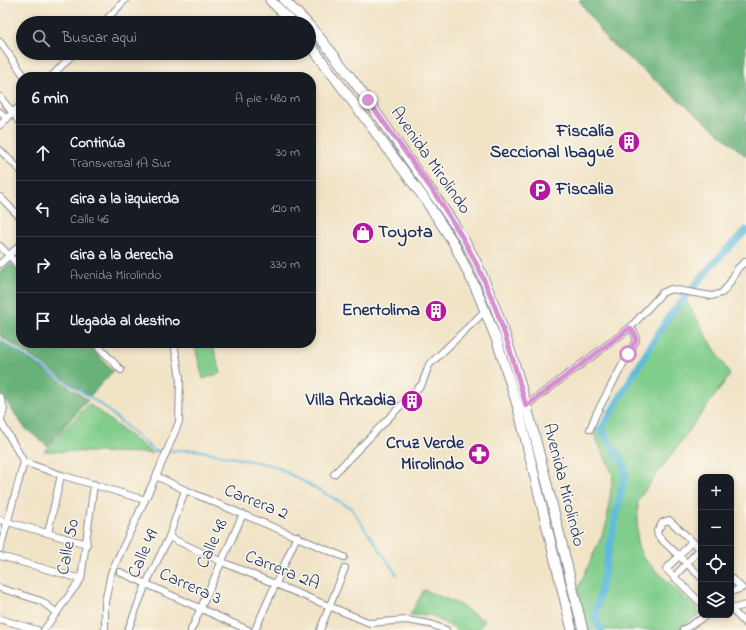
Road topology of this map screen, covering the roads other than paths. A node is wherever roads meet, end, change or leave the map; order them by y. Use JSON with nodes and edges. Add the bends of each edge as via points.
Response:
{"nodes":[{"id":1,"x":124,"y":0,"type":"edge"},
{"id":2,"x":270,"y":0,"type":"edge"},
{"id":3,"x":284,"y":0,"type":"edge"},
{"id":4,"x":109,"y":16,"type":"edge"},
{"id":5,"x":286,"y":16,"type":"edge"},
{"id":6,"x":300,"y":16,"type":"edge"},
{"id":7,"x":316,"y":34,"type":"edge"},
{"id":8,"x":0,"y":42,"type":"edge"},
{"id":9,"x":316,"y":52,"type":"edge"},
{"id":10,"x":67,"y":60,"type":"edge"},
{"id":11,"x":21,"y":72,"type":"edge"},
{"id":12,"x":56,"y":72,"type":"edge"},
{"id":13,"x":0,"y":97,"type":"edge"},
{"id":14,"x":16,"y":110,"type":"edge"},
{"id":15,"x":0,"y":112,"type":"edge"},
{"id":16,"x":12,"y":114,"type":"junction"},
{"id":17,"x":16,"y":118,"type":"edge"},
{"id":18,"x":7,"y":119,"type":"junction"},
{"id":19,"x":0,"y":125,"type":"edge"},
{"id":20,"x":0,"y":150,"type":"edge"},
{"id":21,"x":16,"y":166,"type":"edge"},
{"id":22,"x":0,"y":197,"type":"edge"},
{"id":23,"x":16,"y":213,"type":"edge"},
{"id":24,"x":0,"y":246,"type":"edge"},
{"id":25,"x":16,"y":249,"type":"edge"},
{"id":26,"x":9,"y":256,"type":"junction"},
{"id":27,"x":746,"y":261,"type":"edge"},
{"id":28,"x":16,"y":263,"type":"edge"},
{"id":29,"x":0,"y":264,"type":"edge"},
{"id":30,"x":485,"y":311,"type":"junction"},
{"id":31,"x":630,"y":328,"type":"junction"},
{"id":32,"x":100,"y":348,"type":"edge"},
{"id":33,"x":175,"y":348,"type":"edge"},
{"id":34,"x":121,"y":370,"type":"dead end"},
{"id":35,"x":0,"y":397,"type":"edge"},
{"id":36,"x":522,"y":407,"type":"junction"},
{"id":37,"x":1,"y":424,"type":"edge"},
{"id":38,"x":590,"y":429,"type":"dead end"},
{"id":39,"x":24,"y":462,"type":"junction"},
{"id":40,"x":334,"y":474,"type":"dead end"},
{"id":41,"x":62,"y":476,"type":"junction"},
{"id":42,"x":156,"y":476,"type":"junction"},
{"id":43,"x":94,"y":484,"type":"junction"},
{"id":44,"x":185,"y":490,"type":"junction"},
{"id":45,"x":145,"y":500,"type":"junction"},
{"id":46,"x":243,"y":514,"type":"junction"},
{"id":47,"x":0,"y":520,"type":"edge"},
{"id":48,"x":8,"y":522,"type":"junction"},
{"id":49,"x":48,"y":533,"type":"junction"},
{"id":50,"x":297,"y":536,"type":"junction"},
{"id":51,"x":169,"y":537,"type":"junction"},
{"id":52,"x":692,"y":541,"type":"junction"},
{"id":53,"x":87,"y":544,"type":"junction"},
{"id":54,"x":698,"y":546,"type":"edge"},
{"id":55,"x":0,"y":549,"type":"edge"},
{"id":56,"x":698,"y":552,"type":"edge"},
{"id":57,"x":0,"y":556,"type":"edge"},
{"id":58,"x":679,"y":556,"type":"junction"},
{"id":59,"x":344,"y":557,"type":"dead end"},
{"id":60,"x":222,"y":562,"type":"junction"},
{"id":61,"x":686,"y":563,"type":"junction"},
{"id":62,"x":345,"y":568,"type":"dead end"},
{"id":63,"x":120,"y":572,"type":"dead end"},
{"id":64,"x":698,"y":574,"type":"edge"},
{"id":65,"x":674,"y":577,"type":"junction"},
{"id":66,"x":81,"y":579,"type":"junction"},
{"id":67,"x":734,"y":581,"type":"edge"},
{"id":68,"x":146,"y":584,"type":"junction"},
{"id":69,"x":276,"y":584,"type":"junction"},
{"id":70,"x":0,"y":588,"type":"edge"},
{"id":71,"x":734,"y":591,"type":"edge"},
{"id":72,"x":698,"y":600,"type":"edge"},
{"id":73,"x":746,"y":605,"type":"edge"},
{"id":74,"x":329,"y":606,"type":"junction"},
{"id":75,"x":200,"y":608,"type":"junction"},
{"id":76,"x":734,"y":608,"type":"edge"},
{"id":77,"x":734,"y":612,"type":"edge"},
{"id":78,"x":57,"y":613,"type":"junction"},
{"id":79,"x":702,"y":618,"type":"edge"},
{"id":80,"x":0,"y":619,"type":"edge"},
{"id":81,"x":746,"y":624,"type":"edge"},
{"id":82,"x":381,"y":627,"type":"edge"},
{"id":83,"x":37,"y":630,"type":"edge"},
{"id":84,"x":44,"y":630,"type":"edge"},
{"id":85,"x":105,"y":630,"type":"edge"},
{"id":86,"x":128,"y":630,"type":"edge"},
{"id":87,"x":191,"y":630,"type":"edge"},
{"id":88,"x":248,"y":630,"type":"edge"},
{"id":89,"x":255,"y":630,"type":"edge"},
{"id":90,"x":320,"y":630,"type":"edge"},
{"id":91,"x":446,"y":630,"type":"edge"},
{"id":92,"x":572,"y":630,"type":"edge"},
{"id":93,"x":583,"y":630,"type":"edge"},
{"id":94,"x":683,"y":630,"type":"edge"}],
"edges":[{"from":1,"to":4,"type":"street"},
{"from":2,"to":5,"type":"main road"},
{"from":3,"to":6,"type":"main road","name":"Avenida Mirolindo"},
{"from":7,"to":36,"type":"main road","name":"Avenida Mirolindo","via":[[368,100],[461,235],[490,293],[508,342]]},
{"from":8,"to":11,"type":"street"},
{"from":9,"to":30,"type":"main road","name":"Avenida Mirolindo","via":[[438,218],[460,256]]},
{"from":10,"to":12,"type":"street"},
{"from":13,"to":16,"type":"street"},
{"from":14,"to":16,"type":"street"},
{"from":15,"to":18,"type":"street"},
{"from":16,"to":17,"type":"street"},
{"from":16,"to":18,"type":"street"},
{"from":18,"to":19,"type":"street"},
{"from":20,"to":21,"type":"street"},
{"from":22,"to":23,"type":"street"},
{"from":24,"to":26,"type":"street"},
{"from":25,"to":26,"type":"street"},
{"from":26,"to":28,"type":"street"},
{"from":26,"to":29,"type":"street"},
{"from":27,"to":31,"type":"street","via":[[738,268],[722,292],[712,296],[671,289],[662,293]]},
{"from":30,"to":36,"type":"main road","name":"Avenida Mirolindo"},
{"from":30,"to":40,"type":"street","via":[[430,365],[422,384]]},
{"from":31,"to":36,"type":"street"},
{"from":31,"to":38,"type":"street","via":[[636,340]]},
{"from":32,"to":34,"type":"street"},
{"from":33,"to":42,"type":"street","via":[[180,378],[178,422]]},
{"from":35,"to":37,"type":"street","via":[[4,408]]},
{"from":36,"to":92,"type":"main road","name":"Avenida Mirolindo"},
{"from":36,"to":93,"type":"main road","name":"Avenida Mirolindo","via":[[538,450]]},
{"from":37,"to":39,"type":"street"},
{"from":39,"to":41,"type":"street"},
{"from":39,"to":48,"type":"street"},
{"from":41,"to":43,"type":"street"},
{"from":41,"to":49,"type":"street"},
{"from":42,"to":44,"type":"street","name":"Carrera 2"},
{"from":42,"to":45,"type":"street"},
{"from":43,"to":45,"type":"street"},
{"from":43,"to":53,"type":"street","name":"Calle 50"},
{"from":44,"to":46,"type":"street","name":"Carrera 2"},
{"from":44,"to":51,"type":"street","name":"Calle 49"},
{"from":45,"to":85,"type":"street","via":[[111,573],[105,602]]},
{"from":46,"to":50,"type":"street","name":"Carrera 2"},
{"from":46,"to":60,"type":"street","name":"Calle 48"},
{"from":47,"to":48,"type":"street"},
{"from":48,"to":49,"type":"street"},
{"from":48,"to":55,"type":"street"},
{"from":49,"to":53,"type":"street"},
{"from":50,"to":59,"type":"street","name":"Carrera 2"},
{"from":50,"to":69,"type":"street"},
{"from":51,"to":60,"type":"street","name":"Carrera 2A"},
{"from":51,"to":68,"type":"street","name":"Calle 49"},
{"from":52,"to":54,"type":"street"},
{"from":52,"to":58,"type":"street"},
{"from":52,"to":58,"type":"street","via":[[669,520],[663,522],[657,531],[658,536]]},
{"from":53,"to":66,"type":"street","name":"Calle 50"},
{"from":56,"to":61,"type":"street"},
{"from":57,"to":66,"type":"street"},
{"from":58,"to":61,"type":"street"},
{"from":58,"to":65,"type":"street","via":[[666,569]]},
{"from":60,"to":69,"type":"street","name":"Carrera 2A"},
{"from":60,"to":75,"type":"street","name":"Calle 48"},
{"from":61,"to":64,"type":"street"},
{"from":61,"to":65,"type":"street"},
{"from":62,"to":74,"type":"street"},
{"from":63,"to":68,"type":"street","name":"Carrera 3"},
{"from":65,"to":72,"type":"street"},
{"from":66,"to":78,"type":"street","name":"Calle 50"},
{"from":67,"to":71,"type":"street","via":[[742,588]]},
{"from":68,"to":75,"type":"street","name":"Carrera 3"},
{"from":68,"to":86,"type":"street","name":"Calle 49"},
{"from":69,"to":74,"type":"street","name":"Carrera 2A"},
{"from":69,"to":89,"type":"street"},
{"from":70,"to":78,"type":"street","via":[[41,601]]},
{"from":73,"to":76,"type":"street"},
{"from":74,"to":82,"type":"street","name":"Carrera 2A"},
{"from":74,"to":90,"type":"street"},
{"from":75,"to":87,"type":"street","name":"Calle 48"},
{"from":75,"to":88,"type":"street","name":"Carrera 3"},
{"from":77,"to":81,"type":"street"},
{"from":78,"to":84,"type":"street","name":"Calle 50"},
{"from":79,"to":94,"type":"street"},
{"from":80,"to":83,"type":"street"},
{"from":82,"to":91,"type":"street","via":[[406,620]]}]}
